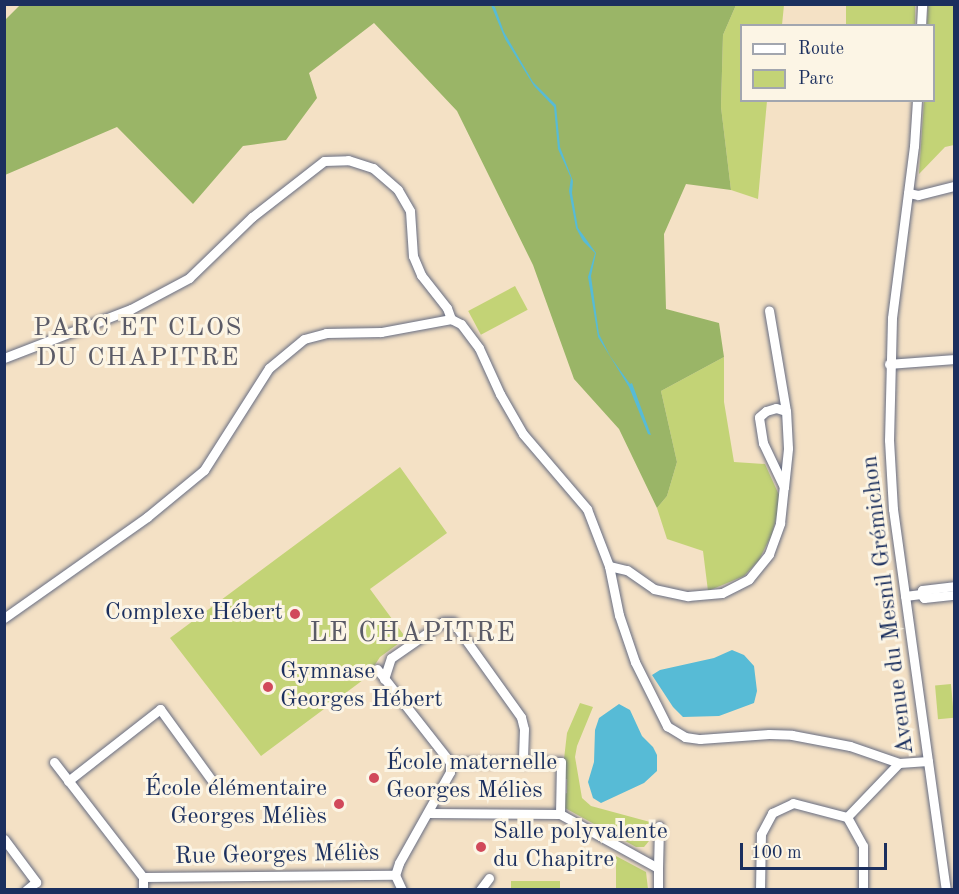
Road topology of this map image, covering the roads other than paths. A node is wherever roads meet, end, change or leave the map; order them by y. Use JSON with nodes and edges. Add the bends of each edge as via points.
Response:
{"nodes":[{"id":1,"x":921,"y":4,"type":"edge"},
{"id":2,"x":921,"y":24,"type":"edge"},
{"id":3,"x":917,"y":102,"type":"edge"},
{"id":4,"x":954,"y":186,"type":"edge"},
{"id":5,"x":908,"y":193,"type":"junction"},
{"id":6,"x":769,"y":310,"type":"dead end"},
{"id":7,"x":451,"y":319,"type":"junction"},
{"id":8,"x":4,"y":358,"type":"edge"},
{"id":9,"x":954,"y":359,"type":"edge"},
{"id":10,"x":889,"y":364,"type":"junction"},
{"id":11,"x":786,"y":411,"type":"junction"},
{"id":12,"x":784,"y":487,"type":"junction"},
{"id":13,"x":609,"y":566,"type":"junction"},
{"id":14,"x":954,"y":586,"type":"edge"},
{"id":15,"x":921,"y":594,"type":"junction"},
{"id":16,"x":954,"y":595,"type":"edge"},
{"id":17,"x":905,"y":596,"type":"junction"},
{"id":18,"x":4,"y":618,"type":"edge"},
{"id":19,"x":377,"y":669,"type":"dead end"},
{"id":20,"x":384,"y":679,"type":"junction"},
{"id":21,"x":928,"y":761,"type":"junction"},
{"id":22,"x":54,"y":762,"type":"dead end"},
{"id":23,"x":450,"y":762,"type":"junction"},
{"id":24,"x":523,"y":763,"type":"junction"},
{"id":25,"x":899,"y":763,"type":"junction"},
{"id":26,"x":68,"y":781,"type":"junction"},
{"id":27,"x":213,"y":782,"type":"dead end"},
{"id":28,"x":428,"y":813,"type":"junction"},
{"id":29,"x":560,"y":814,"type":"junction"},
{"id":30,"x":847,"y":817,"type":"junction"},
{"id":31,"x":658,"y":826,"type":"dead end"},
{"id":32,"x":4,"y":839,"type":"edge"},
{"id":33,"x":658,"y":868,"type":"junction"},
{"id":34,"x":394,"y":875,"type":"junction"},
{"id":35,"x":143,"y":877,"type":"junction"},
{"id":36,"x":489,"y":878,"type":"dead end"},
{"id":37,"x":26,"y":890,"type":"edge"},
{"id":38,"x":143,"y":890,"type":"edge"},
{"id":39,"x":402,"y":890,"type":"edge"},
{"id":40,"x":480,"y":890,"type":"edge"},
{"id":41,"x":658,"y":890,"type":"edge"},
{"id":42,"x":760,"y":890,"type":"edge"},
{"id":43,"x":863,"y":890,"type":"edge"},
{"id":44,"x":946,"y":890,"type":"edge"}],
"edges":[{"from":1,"to":2,"type":"street"},
{"from":3,"to":5,"type":"street","name":"Avenue du Mesnil Grémichon"},
{"from":4,"to":5,"type":"street","via":[[918,195]]},
{"from":5,"to":10,"type":"street","name":"Avenue du Mesnil Grémichon"},
{"from":6,"to":11,"type":"street"},
{"from":7,"to":8,"type":"street","via":[[413,256],[410,211],[398,190],[373,168],[348,160],[324,161],[252,217],[189,279],[131,309]]},
{"from":7,"to":13,"type":"street","via":[[461,324],[479,348],[523,434],[587,509]]},
{"from":7,"to":18,"type":"street","via":[[381,332],[326,333],[295,345],[269,368],[204,470],[147,517]]},
{"from":9,"to":10,"type":"street"},
{"from":10,"to":17,"type":"street","name":"Avenue du Mesnil Grémichon","via":[[893,509]]},
{"from":11,"to":12,"type":"street"},
{"from":11,"to":12,"type":"street","via":[[766,411],[758,424],[770,461]]},
{"from":12,"to":13,"type":"street","via":[[780,523],[769,554],[748,579],[722,593],[688,596],[654,589],[627,570]]},
{"from":13,"to":25,"type":"street","via":[[634,662],[667,726],[685,737],[700,739],[792,735],[850,746]]},
{"from":14,"to":15,"type":"street","via":[[922,590]]},
{"from":15,"to":16,"type":"street","via":[[924,598]]},
{"from":15,"to":17,"type":"street"},
{"from":17,"to":21,"type":"street","name":"Avenue du Mesnil Grémichon"},
{"from":19,"to":20,"type":"street"},
{"from":20,"to":23,"type":"street"},
{"from":20,"to":24,"type":"street","via":[[391,658],[442,622],[453,622],[521,717]]},
{"from":21,"to":25,"type":"street"},
{"from":21,"to":44,"type":"street","name":"Avenue du Mesnil Grémichon"},
{"from":22,"to":26,"type":"street"},
{"from":23,"to":24,"type":"street"},
{"from":23,"to":28,"type":"street","via":[[450,772]]},
{"from":24,"to":29,"type":"street","via":[[561,762]]},
{"from":25,"to":30,"type":"street"},
{"from":26,"to":27,"type":"street","via":[[160,709]]},
{"from":26,"to":35,"type":"street"},
{"from":28,"to":29,"type":"street"},
{"from":28,"to":34,"type":"street"},
{"from":29,"to":33,"type":"street"},
{"from":30,"to":42,"type":"street","via":[[793,803],[772,813],[761,834]]},
{"from":30,"to":43,"type":"street","via":[[863,846]]},
{"from":31,"to":33,"type":"street"},
{"from":32,"to":37,"type":"street","via":[[36,882]]},
{"from":33,"to":41,"type":"street"},
{"from":34,"to":35,"type":"street","name":"Rue Georges Méliès"},
{"from":34,"to":39,"type":"street","name":"Rue Georges Méliès"},
{"from":35,"to":38,"type":"street"},
{"from":36,"to":40,"type":"street"}]}
